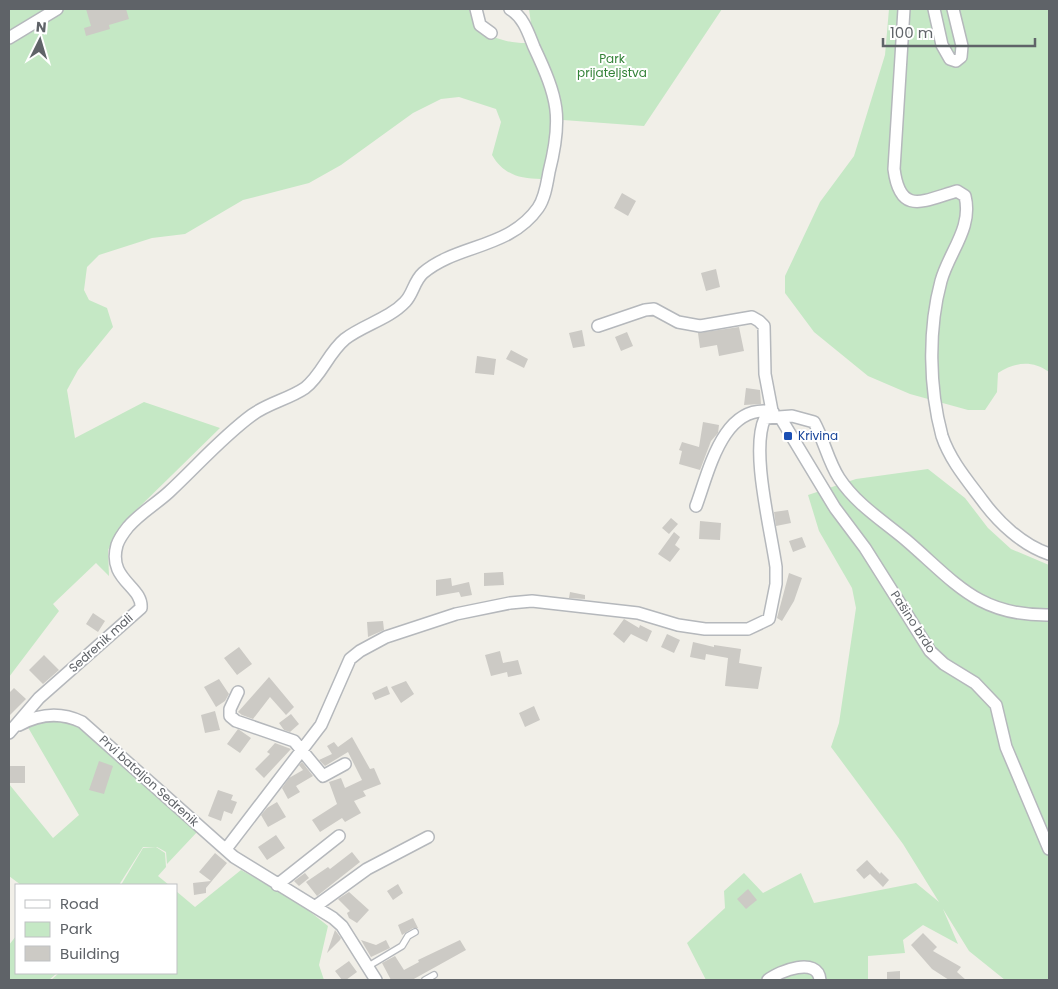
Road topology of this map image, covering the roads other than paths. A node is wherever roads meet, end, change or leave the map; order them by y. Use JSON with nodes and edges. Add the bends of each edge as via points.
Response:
{"nodes":[{"id":1,"x":57,"y":9,"type":"edge"},
{"id":2,"x":476,"y":9,"type":"edge"},
{"id":3,"x":510,"y":9,"type":"edge"},
{"id":4,"x":904,"y":9,"type":"edge"},
{"id":5,"x":934,"y":9,"type":"edge"},
{"id":6,"x":953,"y":9,"type":"edge"},
{"id":7,"x":491,"y":33,"type":"dead end"},
{"id":8,"x":9,"y":38,"type":"edge"},
{"id":9,"x":598,"y":326,"type":"dead end"},
{"id":10,"x":776,"y":415,"type":"junction"},
{"id":11,"x":696,"y":506,"type":"dead end"},
{"id":12,"x":1049,"y":554,"type":"edge"},
{"id":13,"x":1049,"y":615,"type":"edge"},
{"id":14,"x":238,"y":692,"type":"dead end"},
{"id":15,"x":10,"y":732,"type":"edge"},
{"id":16,"x":303,"y":749,"type":"junction"},
{"id":17,"x":345,"y":764,"type":"dead end"},
{"id":18,"x":339,"y":836,"type":"dead end"},
{"id":19,"x":428,"y":837,"type":"dead end"},
{"id":20,"x":226,"y":849,"type":"junction"},
{"id":21,"x":1049,"y":849,"type":"edge"},
{"id":22,"x":277,"y":885,"type":"junction"},
{"id":23,"x":316,"y":906,"type":"junction"},
{"id":24,"x":415,"y":932,"type":"dead end"},
{"id":25,"x":367,"y":967,"type":"junction"},
{"id":26,"x":434,"y":975,"type":"dead end"},
{"id":27,"x":376,"y":980,"type":"edge"},
{"id":28,"x":425,"y":980,"type":"edge"},
{"id":29,"x":768,"y":980,"type":"edge"},
{"id":30,"x":820,"y":980,"type":"edge"}],
"edges":[{"from":1,"to":8,"type":"street"},
{"from":2,"to":7,"type":"street","via":[[480,25]]},
{"from":3,"to":15,"type":"street","name":"Sedrenik mali","via":[[524,24],[542,64],[553,89],[558,116],[552,163],[538,208],[511,233],[443,260],[423,273],[407,300],[398,308],[346,338],[303,389],[252,415],[132,522],[117,544],[115,560],[118,574],[139,597],[141,608],[39,698]]},
{"from":4,"to":12,"type":"street","via":[[894,169],[896,184],[899,193],[912,202],[957,191],[965,196],[967,205],[966,224],[941,280],[934,314],[934,380],[943,437],[958,468],[991,513],[1014,534]]},
{"from":5,"to":6,"type":"street","via":[[945,51],[950,59],[956,60],[961,57],[962,46]]},
{"from":9,"to":10,"type":"street","name":"Pašino brdo","via":[[654,309],[678,322],[700,326],[752,317],[764,326],[765,374]]},
{"from":10,"to":11,"type":"street","via":[[761,410],[747,413],[734,422],[722,438]]},
{"from":10,"to":13,"type":"street","via":[[814,422],[838,477],[853,497],[979,602],[1024,616]]},
{"from":10,"to":16,"type":"street","via":[[765,418],[759,437],[776,567],[769,619],[748,629],[705,629],[638,613],[532,602],[456,614],[386,637],[360,650],[350,659],[321,725]]},
{"from":10,"to":21,"type":"street","name":"Pašino brdo","via":[[930,652],[975,683],[996,705],[1006,747]]},
{"from":14,"to":16,"type":"street","via":[[230,716],[236,721],[294,740]]},
{"from":15,"to":20,"type":"street","name":"Prvi bataljon Sedrenik","via":[[30,719],[45,716],[60,715],[82,722]]},
{"from":16,"to":17,"type":"street","via":[[322,776]]},
{"from":16,"to":20,"type":"street"},
{"from":18,"to":22,"type":"street"},
{"from":19,"to":23,"type":"street","via":[[367,869]]},
{"from":20,"to":22,"type":"street","name":"Prvi bataljon Sedrenik"},
{"from":22,"to":23,"type":"street","name":"Prvi bataljon Sedrenik"},
{"from":23,"to":25,"type":"street","name":"Prvi bataljon Sedrenik","via":[[342,926]]},
{"from":24,"to":25,"type":"lane","via":[[402,946]]},
{"from":25,"to":27,"type":"street","name":"Prvi bataljon Sedrenik"},
{"from":26,"to":28,"type":"lane"},
{"from":29,"to":30,"type":"street","via":[[785,970],[808,967],[819,974]]}]}
